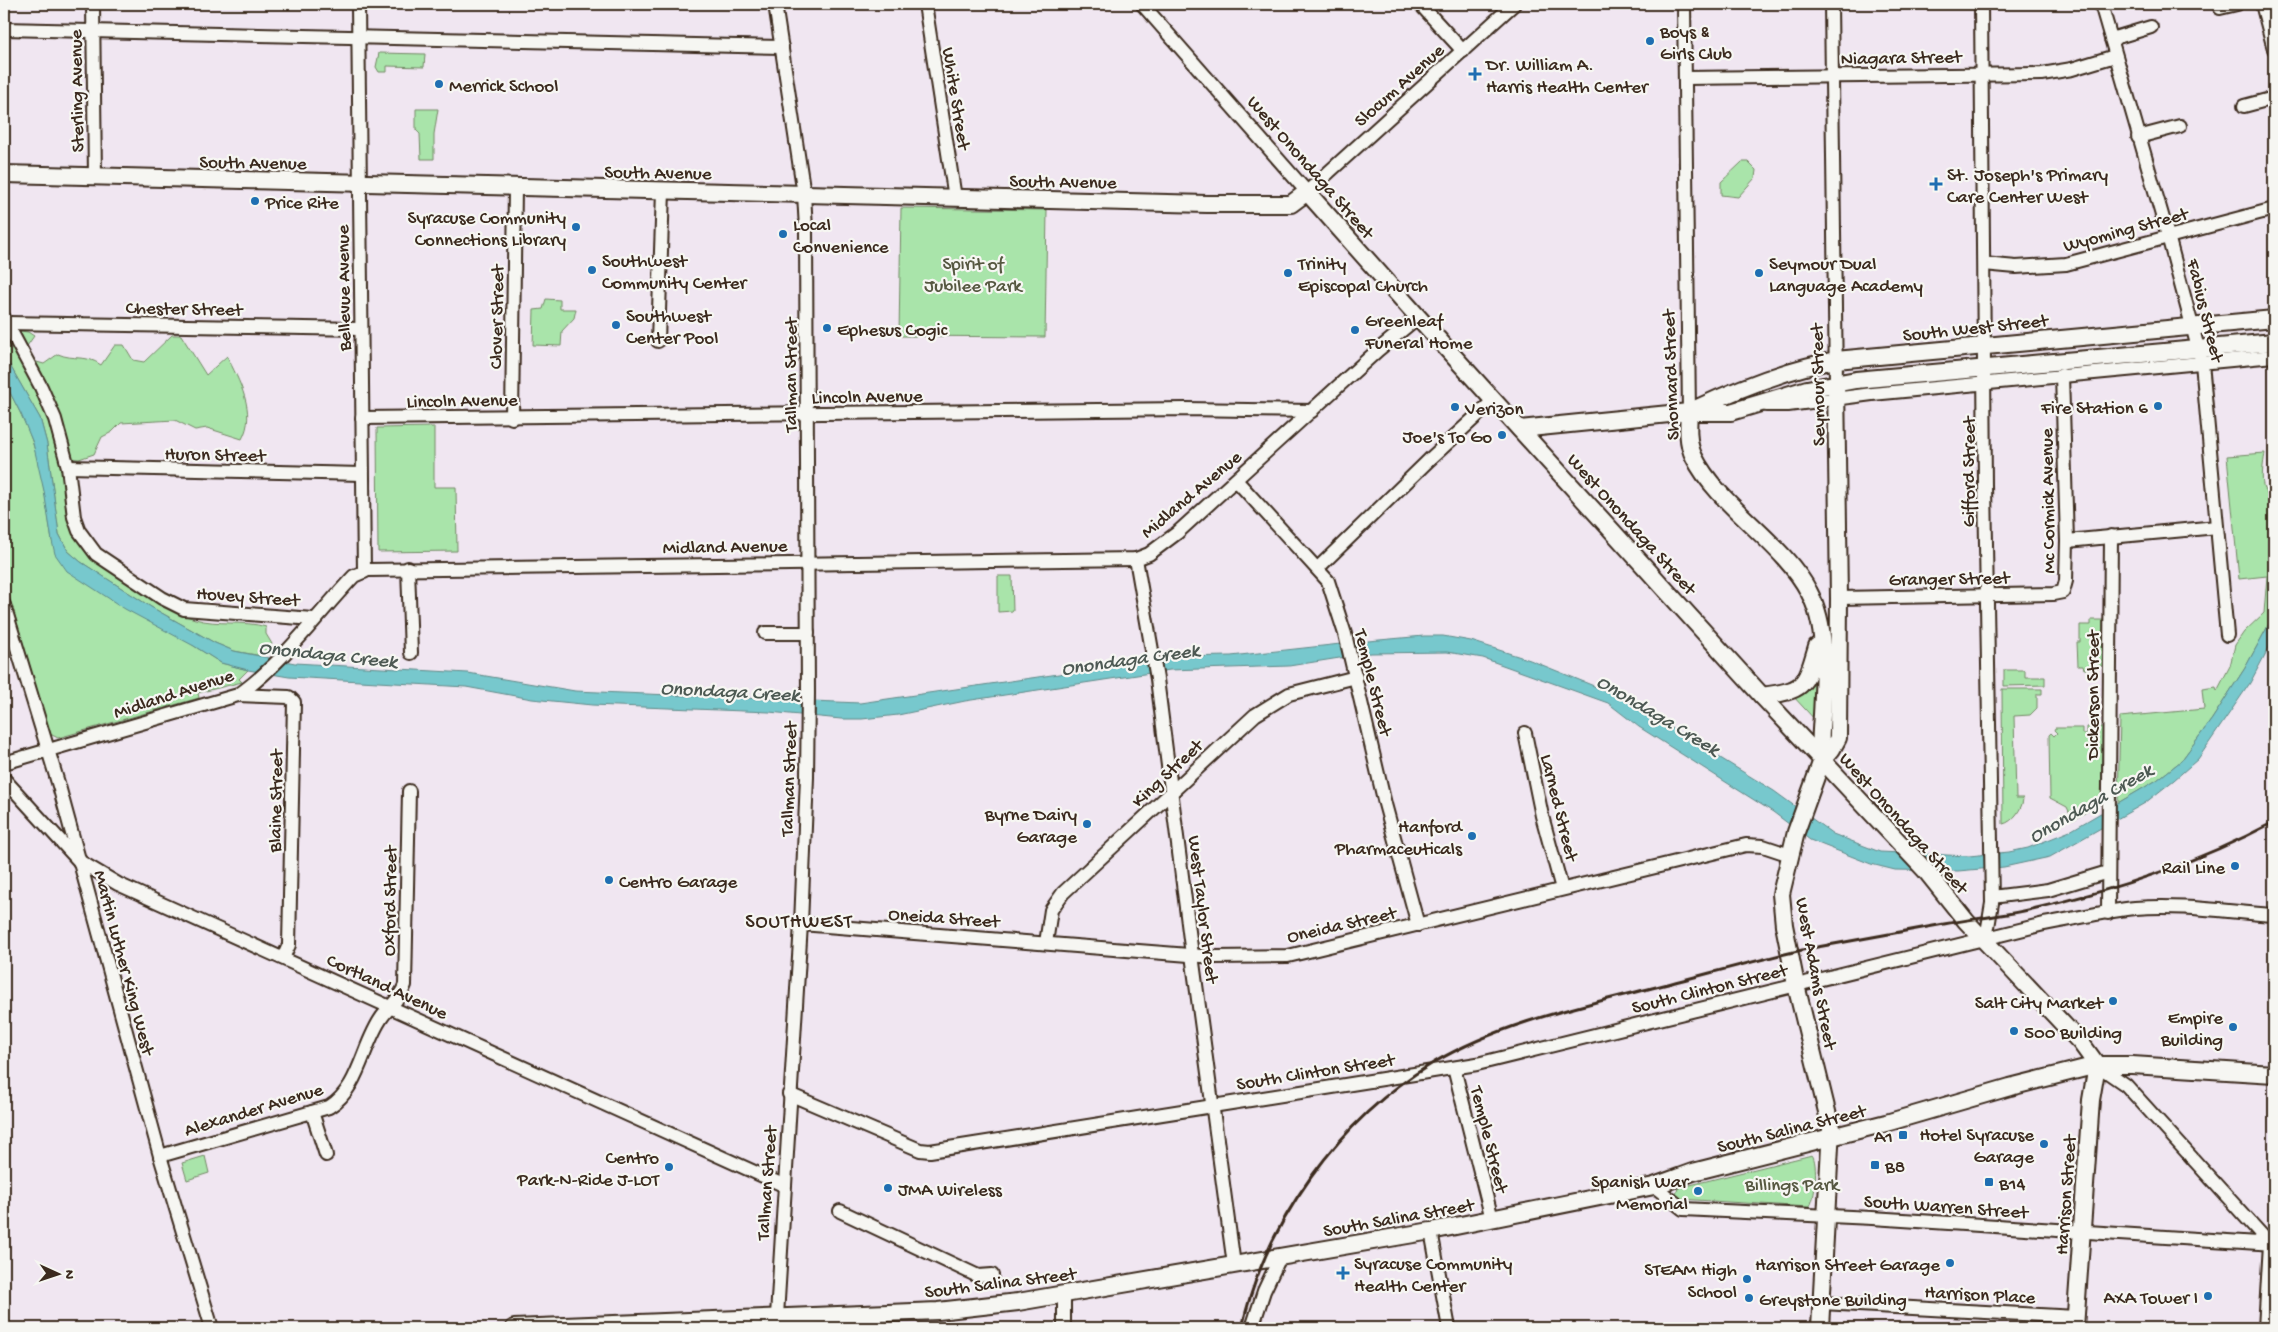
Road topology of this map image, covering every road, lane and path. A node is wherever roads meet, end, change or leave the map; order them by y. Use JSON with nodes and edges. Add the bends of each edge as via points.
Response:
{"nodes":[{"id":1,"x":93,"y":4,"type":"edge"},
{"id":2,"x":358,"y":4,"type":"edge"},
{"id":3,"x":775,"y":4,"type":"edge"},
{"id":4,"x":925,"y":4,"type":"edge"},
{"id":5,"x":1142,"y":4,"type":"edge"},
{"id":6,"x":1420,"y":4,"type":"edge"},
{"id":7,"x":1514,"y":4,"type":"edge"},
{"id":8,"x":1684,"y":4,"type":"edge"},
{"id":9,"x":1831,"y":4,"type":"edge"},
{"id":10,"x":1981,"y":4,"type":"edge"},
{"id":11,"x":2101,"y":4,"type":"edge"},
{"id":12,"x":2237,"y":4,"type":"edge"},
{"id":13,"x":2262,"y":4,"type":"edge"},
{"id":14,"x":2220,"y":8,"type":"dead end"},
{"id":15,"x":2151,"y":28,"type":"dead end"},
{"id":16,"x":4,"y":29,"type":"edge"},
{"id":17,"x":93,"y":32,"type":"junction"},
{"id":18,"x":358,"y":37,"type":"junction"},
{"id":19,"x":2111,"y":39,"type":"junction"},
{"id":20,"x":782,"y":47,"type":"junction"},
{"id":21,"x":2274,"y":49,"type":"edge"},
{"id":22,"x":1463,"y":51,"type":"junction"},
{"id":23,"x":2116,"y":56,"type":"junction"},
{"id":24,"x":1980,"y":74,"type":"junction"},
{"id":25,"x":1832,"y":75,"type":"junction"},
{"id":26,"x":1685,"y":78,"type":"junction"},
{"id":27,"x":2274,"y":98,"type":"edge"},
{"id":28,"x":2244,"y":106,"type":"dead end"},
{"id":29,"x":2180,"y":126,"type":"dead end"},
{"id":30,"x":2138,"y":137,"type":"junction"},
{"id":31,"x":4,"y":174,"type":"edge"},
{"id":32,"x":94,"y":178,"type":"junction"},
{"id":33,"x":359,"y":184,"type":"junction"},
{"id":34,"x":515,"y":188,"type":"junction"},
{"id":35,"x":663,"y":191,"type":"junction"},
{"id":36,"x":1307,"y":192,"type":"junction"},
{"id":37,"x":804,"y":194,"type":"junction"},
{"id":38,"x":955,"y":198,"type":"junction"},
{"id":39,"x":2274,"y":209,"type":"edge"},
{"id":40,"x":2168,"y":236,"type":"junction"},
{"id":41,"x":1984,"y":264,"type":"junction"},
{"id":42,"x":1418,"y":318,"type":"junction"},
{"id":43,"x":2274,"y":319,"type":"edge"},
{"id":44,"x":5,"y":321,"type":"edge"},
{"id":45,"x":2192,"y":326,"type":"junction"},
{"id":46,"x":362,"y":329,"type":"junction"},
{"id":47,"x":658,"y":341,"type":"dead end"},
{"id":48,"x":2274,"y":342,"type":"edge"},
{"id":49,"x":1985,"y":346,"type":"junction"},
{"id":50,"x":2200,"y":356,"type":"junction"},
{"id":51,"x":2274,"y":356,"type":"edge"},
{"id":52,"x":1836,"y":360,"type":"junction"},
{"id":53,"x":1985,"y":375,"type":"junction"},
{"id":54,"x":2062,"y":376,"type":"junction"},
{"id":55,"x":1837,"y":391,"type":"junction"},
{"id":56,"x":1494,"y":400,"type":"junction"},
{"id":57,"x":1312,"y":411,"type":"junction"},
{"id":58,"x":1689,"y":412,"type":"junction"},
{"id":59,"x":808,"y":414,"type":"junction"},
{"id":60,"x":362,"y":418,"type":"junction"},
{"id":61,"x":512,"y":418,"type":"junction"},
{"id":62,"x":1520,"y":429,"type":"junction"},
{"id":63,"x":68,"y":467,"type":"junction"},
{"id":64,"x":362,"y":474,"type":"junction"},
{"id":65,"x":1236,"y":480,"type":"junction"},
{"id":66,"x":2217,"y":527,"type":"junction"},
{"id":67,"x":2111,"y":536,"type":"junction"},
{"id":68,"x":2066,"y":541,"type":"junction"},
{"id":69,"x":1136,"y":559,"type":"junction"},
{"id":70,"x":808,"y":562,"type":"junction"},
{"id":71,"x":408,"y":568,"type":"junction"},
{"id":72,"x":1318,"y":568,"type":"junction"},
{"id":73,"x":364,"y":572,"type":"junction"},
{"id":74,"x":2060,"y":594,"type":"joint"},
{"id":75,"x":1987,"y":595,"type":"junction"},
{"id":76,"x":1840,"y":598,"type":"junction"},
{"id":77,"x":4,"y":606,"type":"edge"},
{"id":78,"x":314,"y":619,"type":"junction"},
{"id":79,"x":1821,"y":632,"type":"junction"},
{"id":80,"x":765,"y":633,"type":"dead end"},
{"id":81,"x":808,"y":633,"type":"junction"},
{"id":82,"x":2226,"y":635,"type":"dead end"},
{"id":83,"x":411,"y":653,"type":"dead end"},
{"id":84,"x":1356,"y":678,"type":"junction"},
{"id":85,"x":238,"y":695,"type":"junction"},
{"id":86,"x":1762,"y":696,"type":"junction"},
{"id":87,"x":1525,"y":734,"type":"dead end"},
{"id":88,"x":48,"y":750,"type":"junction"},
{"id":89,"x":1822,"y":760,"type":"junction"},
{"id":90,"x":4,"y":763,"type":"edge"},
{"id":91,"x":4,"y":780,"type":"edge"},
{"id":92,"x":409,"y":791,"type":"dead end"},
{"id":93,"x":1171,"y":793,"type":"junction"},
{"id":94,"x":1790,"y":855,"type":"junction"},
{"id":95,"x":79,"y":861,"type":"junction"},
{"id":96,"x":2108,"y":872,"type":"junction"},
{"id":97,"x":1562,"y":889,"type":"junction"},
{"id":98,"x":1992,"y":897,"type":"junction"},
{"id":99,"x":2108,"y":913,"type":"junction"},
{"id":100,"x":2274,"y":915,"type":"edge"},
{"id":101,"x":801,"y":924,"type":"junction"},
{"id":102,"x":1418,"y":925,"type":"junction"},
{"id":103,"x":1985,"y":939,"type":"junction"},
{"id":104,"x":1046,"y":943,"type":"junction"},
{"id":105,"x":1192,"y":955,"type":"junction"},
{"id":106,"x":283,"y":958,"type":"junction"},
{"id":107,"x":1796,"y":985,"type":"junction"},
{"id":108,"x":391,"y":1007,"type":"junction"},
{"id":109,"x":2097,"y":1065,"type":"junction"},
{"id":110,"x":1454,"y":1068,"type":"junction"},
{"id":111,"x":2274,"y":1074,"type":"edge"},
{"id":112,"x":789,"y":1094,"type":"junction"},
{"id":113,"x":1212,"y":1105,"type":"junction"},
{"id":114,"x":312,"y":1112,"type":"junction"},
{"id":115,"x":1831,"y":1137,"type":"junction"},
{"id":116,"x":160,"y":1156,"type":"junction"},
{"id":117,"x":326,"y":1156,"type":"dead end"},
{"id":118,"x":784,"y":1185,"type":"junction"},
{"id":119,"x":1654,"y":1186,"type":"junction"},
{"id":120,"x":840,"y":1211,"type":"dead end"},
{"id":121,"x":1828,"y":1217,"type":"junction"},
{"id":122,"x":1492,"y":1220,"type":"junction"},
{"id":123,"x":1431,"y":1231,"type":"junction"},
{"id":124,"x":2081,"y":1233,"type":"junction"},
{"id":125,"x":2272,"y":1244,"type":"edge"},
{"id":126,"x":1280,"y":1257,"type":"junction"},
{"id":127,"x":1234,"y":1265,"type":"junction"},
{"id":128,"x":992,"y":1275,"type":"dead end"},
{"id":129,"x":1064,"y":1294,"type":"junction"},
{"id":130,"x":1822,"y":1303,"type":"junction"},
{"id":131,"x":777,"y":1316,"type":"junction"},
{"id":132,"x":2075,"y":1323,"type":"edge"},
{"id":133,"x":616,"y":1326,"type":"edge"},
{"id":134,"x":212,"y":1328,"type":"edge"},
{"id":135,"x":514,"y":1328,"type":"edge"},
{"id":136,"x":1064,"y":1328,"type":"edge"},
{"id":137,"x":1252,"y":1328,"type":"edge"},
{"id":138,"x":1448,"y":1328,"type":"edge"},
{"id":139,"x":1820,"y":1328,"type":"edge"},
{"id":140,"x":2265,"y":1328,"type":"edge"}],
"edges":[{"from":1,"to":17,"type":"street","name":"Sterling Avenue"},
{"from":2,"to":18,"type":"street","name":"Bellevue Avenue"},
{"from":3,"to":20,"type":"street","name":"Tallman Street"},
{"from":4,"to":38,"type":"street","name":"White Street"},
{"from":5,"to":36,"type":"street","name":"West Onondaga Street"},
{"from":6,"to":22,"type":"street"},
{"from":7,"to":22,"type":"street","name":"Slocum Avenue"},
{"from":8,"to":26,"type":"street","name":"Shonnard Street"},
{"from":9,"to":25,"type":"street","name":"Seymour Street"},
{"from":10,"to":24,"type":"street","name":"Gifford Street"},
{"from":11,"to":19,"type":"street","name":"Fabius Street"},
{"from":12,"to":14,"type":"street"},
{"from":13,"to":21,"type":"street"},
{"from":15,"to":19,"type":"street"},
{"from":16,"to":17,"type":"street"},
{"from":17,"to":18,"type":"street"},
{"from":17,"to":32,"type":"street","name":"Sterling Avenue"},
{"from":18,"to":20,"type":"street"},
{"from":18,"to":33,"type":"street","name":"Bellevue Avenue"},
{"from":19,"to":23,"type":"street","name":"Fabius Street"},
{"from":20,"to":37,"type":"street","name":"Tallman Street"},
{"from":22,"to":36,"type":"street","name":"Slocum Avenue"},
{"from":23,"to":24,"type":"street","name":"Niagara Street","via":[[2042,74]]},
{"from":23,"to":30,"type":"street","name":"Fabius Street"},
{"from":24,"to":25,"type":"street","name":"Niagara Street"},
{"from":24,"to":41,"type":"street","name":"Gifford Street"},
{"from":25,"to":26,"type":"street","name":"Niagara Street"},
{"from":25,"to":52,"type":"street","name":"Seymour Street"},
{"from":26,"to":58,"type":"street","name":"Shonnard Street"},
{"from":27,"to":28,"type":"street"},
{"from":29,"to":30,"type":"street"},
{"from":30,"to":40,"type":"street","name":"Fabius Street"},
{"from":31,"to":32,"type":"main road","name":"South Avenue"},
{"from":32,"to":33,"type":"main road","name":"South Avenue"},
{"from":33,"to":34,"type":"main road","name":"South Avenue"},
{"from":33,"to":46,"type":"street","name":"Bellevue Avenue"},
{"from":34,"to":35,"type":"main road","name":"South Avenue"},
{"from":34,"to":61,"type":"street","name":"Clover Street"},
{"from":35,"to":37,"type":"main road","name":"South Avenue"},
{"from":35,"to":47,"type":"street"},
{"from":36,"to":38,"type":"main road","name":"South Avenue","via":[[1291,204]]},
{"from":36,"to":42,"type":"main road","name":"West Onondaga Street"},
{"from":37,"to":38,"type":"main road","name":"South Avenue"},
{"from":37,"to":59,"type":"street","name":"Tallman Street"},
{"from":39,"to":40,"type":"street","name":"Wyoming Street"},
{"from":40,"to":41,"type":"street","name":"Wyoming Street","via":[[2066,264],[2016,267]]},
{"from":40,"to":45,"type":"street","name":"Fabius Street"},
{"from":41,"to":49,"type":"street","name":"Gifford Street"},
{"from":42,"to":56,"type":"main road","name":"West Onondaga Street"},
{"from":42,"to":57,"type":"street","name":"Midland Avenue"},
{"from":43,"to":45,"type":"main road","name":"South West Street"},
{"from":44,"to":46,"type":"street","name":"Chester Street"},
{"from":44,"to":63,"type":"street","via":[[55,419]]},
{"from":45,"to":49,"type":"main road","name":"South West Street"},
{"from":45,"to":50,"type":"street","name":"Fabius Street"},
{"from":46,"to":60,"type":"street","name":"Bellevue Avenue"},
{"from":48,"to":50,"type":"main road","name":"South West Street"},
{"from":49,"to":52,"type":"main road","name":"South West Street"},
{"from":49,"to":53,"type":"street","name":"Gifford Street"},
{"from":50,"to":51,"type":"street","name":"South West Street"},
{"from":50,"to":53,"type":"main road","name":"South West Street"},
{"from":50,"to":54,"type":"street","name":"South West Street"},
{"from":50,"to":66,"type":"street","name":"Fabius Street"},
{"from":52,"to":55,"type":"street","name":"Seymour Street"},
{"from":52,"to":58,"type":"main road","name":"South West Street","via":[[1789,371]]},
{"from":53,"to":54,"type":"street","name":"South West Street"},
{"from":53,"to":55,"type":"main road","name":"South West Street"},
{"from":53,"to":75,"type":"street","name":"Gifford Street"},
{"from":54,"to":68,"type":"street","name":"Mc Cormick Avenue"},
{"from":55,"to":58,"type":"main road","name":"South West Street","via":[[1806,389],[1732,412]]},
{"from":55,"to":76,"type":"main road","name":"Seymour Street"},
{"from":56,"to":62,"type":"main road","name":"West Onondaga Street"},
{"from":56,"to":72,"type":"street"},
{"from":57,"to":59,"type":"street","name":"Lincoln Avenue","via":[[1186,409]]},
{"from":57,"to":65,"type":"street","name":"Midland Avenue"},
{"from":58,"to":62,"type":"main road","name":"South West Street"},
{"from":58,"to":79,"type":"main road","name":"Shonnard Street","via":[[1688,433],[1693,456],[1720,492],[1794,570],[1814,601]]},
{"from":59,"to":61,"type":"street","name":"Lincoln Avenue"},
{"from":59,"to":70,"type":"street","name":"Tallman Street"},
{"from":60,"to":61,"type":"street","name":"Lincoln Avenue"},
{"from":60,"to":64,"type":"street","name":"Bellevue Avenue"},
{"from":62,"to":86,"type":"main road","name":"West Onondaga Street"},
{"from":63,"to":64,"type":"street","name":"Huron Street"},
{"from":63,"to":78,"type":"street","name":"Hovey Street","via":[[74,517],[83,538],[96,554],[162,598],[184,609]]},
{"from":64,"to":73,"type":"street","name":"Bellevue Avenue"},
{"from":65,"to":69,"type":"street","name":"Midland Avenue","via":[[1177,533]]},
{"from":65,"to":72,"type":"street","name":"Temple Street"},
{"from":66,"to":67,"type":"street"},
{"from":66,"to":82,"type":"street","name":"Fabius Street"},
{"from":67,"to":68,"type":"street"},
{"from":67,"to":96,"type":"street","name":"Dickerson Street"},
{"from":68,"to":74,"type":"street","name":"Mc Cormick Avenue","via":[[2066,587]]},
{"from":69,"to":70,"type":"street","name":"Midland Avenue"},
{"from":69,"to":93,"type":"street","name":"West Taylor Street","via":[[1153,650]]},
{"from":70,"to":71,"type":"street","name":"Midland Avenue"},
{"from":70,"to":81,"type":"street","name":"Tallman Street"},
{"from":71,"to":73,"type":"street","name":"Midland Avenue","via":[[378,568]]},
{"from":71,"to":83,"type":"street"},
{"from":72,"to":84,"type":"street","name":"Temple Street","via":[[1328,581]]},
{"from":73,"to":78,"type":"street","name":"Midland Avenue","via":[[354,576]]},
{"from":74,"to":75,"type":"street","name":"Granger Street"},
{"from":75,"to":76,"type":"street","name":"Granger Street"},
{"from":75,"to":98,"type":"street","name":"Gifford Street"},
{"from":76,"to":89,"type":"main road","name":"Seymour Street","via":[[1838,738]]},
{"from":77,"to":88,"type":"street","name":"Martin Luther King West"},
{"from":78,"to":85,"type":"street","name":"Midland Avenue","via":[[286,652]]},
{"from":79,"to":86,"type":"main road","via":[[1805,682],[1790,691]]},
{"from":79,"to":89,"type":"main road","name":"Shonnard Street","via":[[1819,746]]},
{"from":80,"to":81,"type":"street"},
{"from":81,"to":101,"type":"street","name":"Tallman Street"},
{"from":84,"to":93,"type":"street","name":"King Street","via":[[1305,689],[1271,703]]},
{"from":84,"to":102,"type":"street","name":"Temple Street","via":[[1385,804]]},
{"from":85,"to":88,"type":"street","name":"Midland Avenue"},
{"from":85,"to":106,"type":"street","name":"Blaine Street","via":[[289,697],[294,702],[289,945]]},
{"from":86,"to":89,"type":"main road","name":"West Onondaga Street"},
{"from":87,"to":97,"type":"street","name":"Larned Street","via":[[1542,816]]},
{"from":88,"to":90,"type":"street","name":"Midland Avenue"},
{"from":88,"to":95,"type":"street","name":"Martin Luther King West"},
{"from":89,"to":94,"type":"main road","name":"West Adams Street"},
{"from":89,"to":103,"type":"main road","name":"West Onondaga Street"},
{"from":91,"to":95,"type":"street","name":"Cortland Avenue"},
{"from":92,"to":108,"type":"street","name":"Oxford Street","via":[[405,985]]},
{"from":93,"to":104,"type":"street","name":"King Street","via":[[1054,903]]},
{"from":93,"to":105,"type":"street","name":"West Taylor Street"},
{"from":94,"to":97,"type":"street","name":"Oneida Street","via":[[1763,846],[1746,845]]},
{"from":94,"to":107,"type":"main road","name":"West Adams Street","via":[[1781,894]]},
{"from":95,"to":106,"type":"street","name":"Cortland Avenue","via":[[118,884]]},
{"from":95,"to":116,"type":"street","name":"Martin Luther King West"},
{"from":96,"to":98,"type":"street","via":[[2048,890]]},
{"from":96,"to":99,"type":"street","name":"Dickerson Street"},
{"from":97,"to":102,"type":"street","name":"Oneida Street"},
{"from":98,"to":103,"type":"street","name":"Gifford Street"},
{"from":99,"to":100,"type":"street","name":"South Clinton Street","via":[[2136,908],[2191,908]]},
{"from":99,"to":103,"type":"street","name":"South Clinton Street"},
{"from":101,"to":104,"type":"street","name":"Oneida Street"},
{"from":101,"to":112,"type":"street","name":"Tallman Street"},
{"from":102,"to":105,"type":"street","name":"Oneida Street","via":[[1288,956]]},
{"from":103,"to":107,"type":"street","name":"South Clinton Street"},
{"from":103,"to":109,"type":"main road","name":"West Onondaga Street","via":[[2081,1043]]},
{"from":104,"to":105,"type":"street","name":"Oneida Street"},
{"from":105,"to":113,"type":"street","name":"West Taylor Street"},
{"from":106,"to":108,"type":"street","name":"Cortland Avenue"},
{"from":107,"to":110,"type":"street","name":"South Clinton Street"},
{"from":107,"to":115,"type":"main road","name":"West Adams Street"},
{"from":108,"to":114,"type":"street","name":"Alexander Avenue","via":[[382,1017],[345,1094],[329,1107]]},
{"from":108,"to":118,"type":"street","name":"Cortland Avenue"},
{"from":109,"to":111,"type":"main road","name":"South Salina Street"},
{"from":109,"to":115,"type":"main road","name":"South Salina Street"},
{"from":109,"to":124,"type":"main road","name":"Harrison Street","via":[[2091,1100]]},
{"from":109,"to":125,"type":"street","via":[[2126,1084]]},
{"from":110,"to":113,"type":"street","name":"South Clinton Street"},
{"from":110,"to":122,"type":"street","name":"Temple Street"},
{"from":112,"to":113,"type":"street","name":"South Clinton Street","via":[[920,1150],[930,1151]]},
{"from":112,"to":118,"type":"street","name":"Tallman Street"},
{"from":113,"to":127,"type":"street","name":"West Taylor Street"},
{"from":114,"to":116,"type":"street","name":"Alexander Avenue"},
{"from":114,"to":117,"type":"street"},
{"from":115,"to":119,"type":"main road","name":"South Salina Street","via":[[1693,1172]]},
{"from":115,"to":121,"type":"main road","name":"West Adams Street"},
{"from":116,"to":134,"type":"street","name":"Martin Luther King West"},
{"from":118,"to":131,"type":"street","name":"Tallman Street"},
{"from":119,"to":121,"type":"street","name":"South Warren Street","via":[[1683,1209]]},
{"from":119,"to":122,"type":"main road","name":"South Salina Street"},
{"from":120,"to":128,"type":"street","via":[[978,1276]]},
{"from":121,"to":124,"type":"street","name":"South Warren Street"},
{"from":121,"to":130,"type":"main road","name":"West Adams Street"},
{"from":122,"to":123,"type":"main road","name":"South Salina Street"},
{"from":123,"to":126,"type":"main road","name":"South Salina Street"},
{"from":123,"to":138,"type":"street"},
{"from":124,"to":125,"type":"street","name":"South Warren Street"},
{"from":124,"to":132,"type":"main road","name":"Harrison Street"},
{"from":125,"to":140,"type":"street"},
{"from":126,"to":127,"type":"main road","name":"South Salina Street"},
{"from":126,"to":137,"type":"street","via":[[1264,1290]]},
{"from":127,"to":129,"type":"main road","name":"South Salina Street"},
{"from":129,"to":131,"type":"main road","name":"South Salina Street","via":[[938,1311]]},
{"from":129,"to":136,"type":"street"},
{"from":130,"to":132,"type":"street","name":"Harrison Place"},
{"from":130,"to":139,"type":"main road","name":"West Adams Street"},
{"from":131,"to":133,"type":"main road","name":"South Salina Street"},
{"from":133,"to":135,"type":"main road","name":"South Salina Street"}]}
